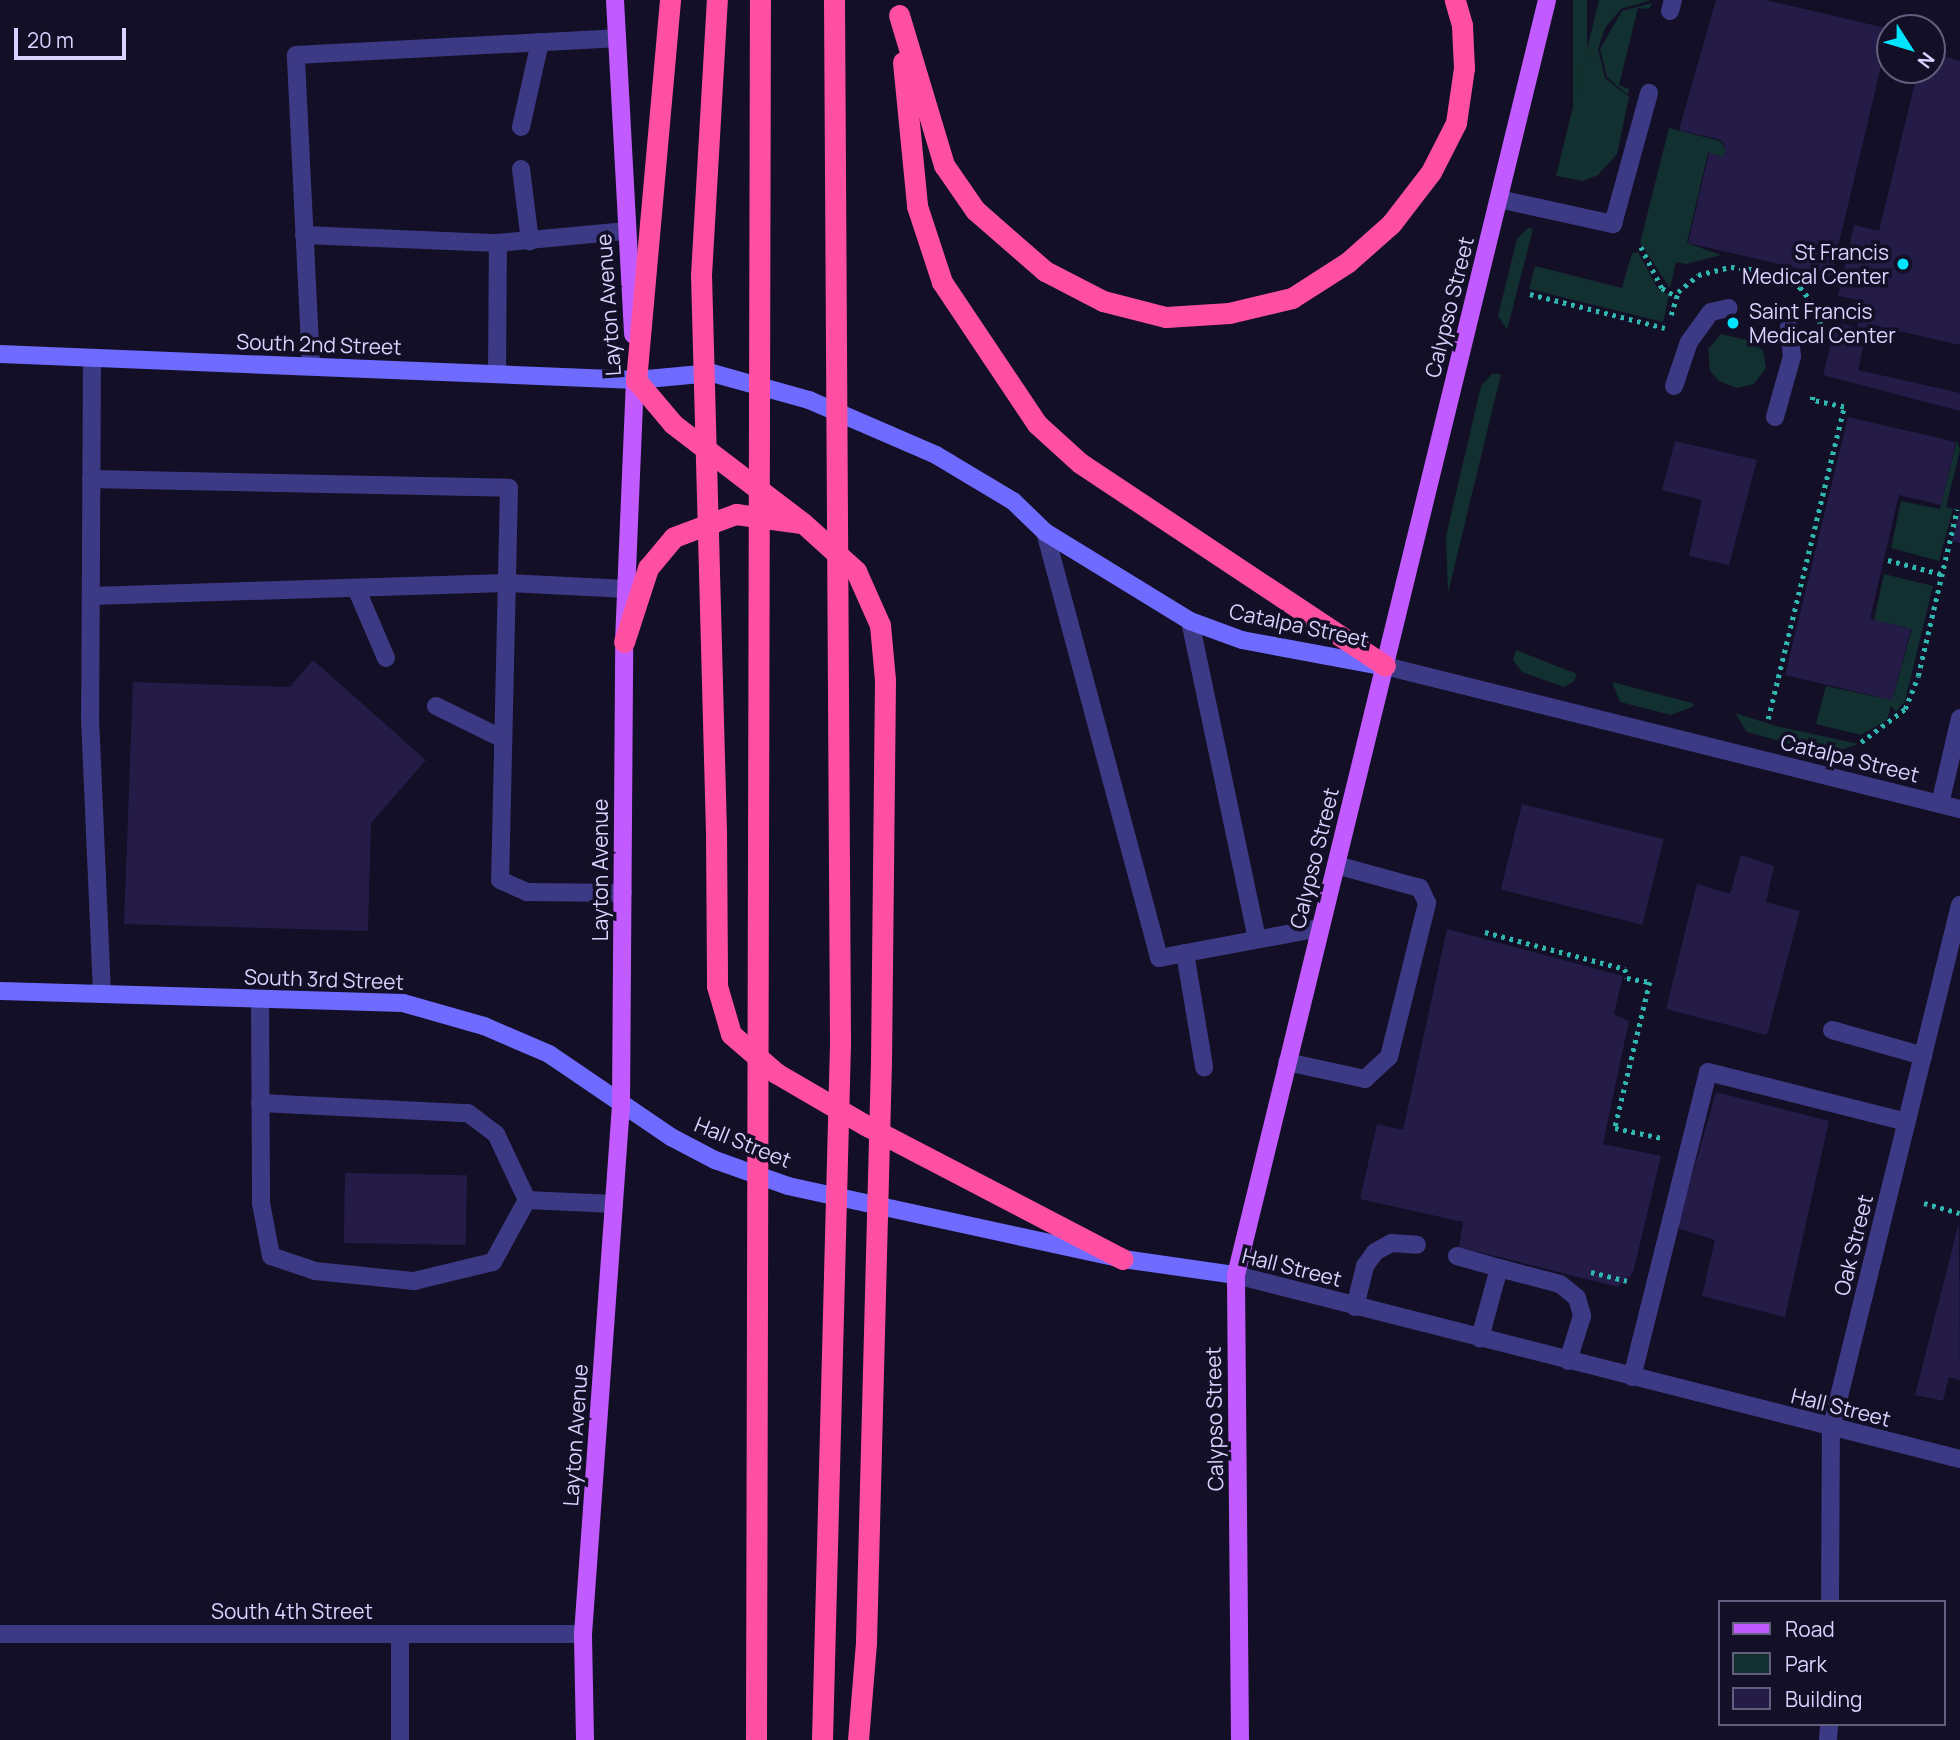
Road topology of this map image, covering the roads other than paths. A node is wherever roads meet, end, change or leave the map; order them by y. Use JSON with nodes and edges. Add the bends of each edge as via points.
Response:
{"nodes":[{"id":1,"x":615,"y":0,"type":"edge"},
{"id":2,"x":670,"y":0,"type":"edge"},
{"id":3,"x":717,"y":0,"type":"edge"},
{"id":4,"x":760,"y":0,"type":"edge"},
{"id":5,"x":834,"y":0,"type":"edge"},
{"id":6,"x":1455,"y":0,"type":"edge"},
{"id":7,"x":1547,"y":0,"type":"edge"},
{"id":8,"x":899,"y":7,"type":"edge"},
{"id":9,"x":617,"y":38,"type":"junction"},
{"id":10,"x":540,"y":42,"type":"junction"},
{"id":11,"x":1649,"y":93,"type":"dead end"},
{"id":12,"x":521,"y":127,"type":"dead end"},
{"id":13,"x":521,"y":169,"type":"dead end"},
{"id":14,"x":1499,"y":199,"type":"junction"},
{"id":15,"x":626,"y":231,"type":"junction"},
{"id":16,"x":304,"y":236,"type":"junction"},
{"id":17,"x":530,"y":241,"type":"junction"},
{"id":18,"x":498,"y":243,"type":"junction"},
{"id":19,"x":1729,"y":308,"type":"dead end"},
{"id":20,"x":1789,"y":327,"type":"dead end"},
{"id":21,"x":0,"y":354,"type":"edge"},
{"id":22,"x":92,"y":358,"type":"junction"},
{"id":23,"x":311,"y":366,"type":"junction"},
{"id":24,"x":497,"y":374,"type":"junction"},
{"id":25,"x":636,"y":380,"type":"junction"},
{"id":26,"x":1674,"y":386,"type":"dead end"},
{"id":27,"x":1775,"y":417,"type":"dead end"},
{"id":28,"x":91,"y":479,"type":"junction"},
{"id":29,"x":803,"y":523,"type":"junction"},
{"id":30,"x":1045,"y":532,"type":"junction"},
{"id":31,"x":506,"y":583,"type":"junction"},
{"id":32,"x":356,"y":588,"type":"junction"},
{"id":33,"x":627,"y":589,"type":"junction"},
{"id":34,"x":91,"y":596,"type":"junction"},
{"id":35,"x":1190,"y":621,"type":"junction"},
{"id":36,"x":624,"y":642,"type":"junction"},
{"id":37,"x":386,"y":658,"type":"dead end"},
{"id":38,"x":1385,"y":666,"type":"junction"},
{"id":39,"x":436,"y":706,"type":"dead end"},
{"id":40,"x":1960,"y":718,"type":"edge"},
{"id":41,"x":503,"y":739,"type":"junction"},
{"id":42,"x":1940,"y":804,"type":"junction"},
{"id":43,"x":1960,"y":809,"type":"edge"},
{"id":44,"x":1336,"y":865,"type":"junction"},
{"id":45,"x":623,"y":893,"type":"junction"},
{"id":46,"x":1960,"y":905,"type":"edge"},
{"id":47,"x":1320,"y":928,"type":"junction"},
{"id":48,"x":1257,"y":938,"type":"junction"},
{"id":49,"x":1185,"y":953,"type":"junction"},
{"id":50,"x":1952,"y":969,"type":"edge"},
{"id":51,"x":0,"y":991,"type":"edge"},
{"id":52,"x":102,"y":994,"type":"junction"},
{"id":53,"x":260,"y":999,"type":"junction"},
{"id":54,"x":1832,"y":1030,"type":"dead end"},
{"id":55,"x":1923,"y":1056,"type":"junction"},
{"id":56,"x":1287,"y":1062,"type":"junction"},
{"id":57,"x":1204,"y":1067,"type":"dead end"},
{"id":58,"x":260,"y":1103,"type":"junction"},
{"id":59,"x":621,"y":1105,"type":"junction"},
{"id":60,"x":1907,"y":1122,"type":"junction"},
{"id":61,"x":527,"y":1200,"type":"junction"},
{"id":62,"x":614,"y":1204,"type":"junction"},
{"id":63,"x":1417,"y":1245,"type":"dead end"},
{"id":64,"x":1457,"y":1256,"type":"dead end"},
{"id":65,"x":1123,"y":1259,"type":"junction"},
{"id":66,"x":1499,"y":1268,"type":"junction"},
{"id":67,"x":1236,"y":1275,"type":"junction"},
{"id":68,"x":1356,"y":1307,"type":"junction"},
{"id":69,"x":1480,"y":1338,"type":"junction"},
{"id":70,"x":1568,"y":1361,"type":"junction"},
{"id":71,"x":1632,"y":1377,"type":"junction"},
{"id":72,"x":1831,"y":1429,"type":"junction"},
{"id":73,"x":1960,"y":1460,"type":"edge"},
{"id":74,"x":1830,"y":1600,"type":"edge"},
{"id":75,"x":0,"y":1634,"type":"edge"},
{"id":76,"x":400,"y":1634,"type":"junction"},
{"id":77,"x":583,"y":1634,"type":"junction"},
{"id":78,"x":400,"y":1740,"type":"edge"},
{"id":79,"x":585,"y":1740,"type":"edge"},
{"id":80,"x":755,"y":1740,"type":"edge"},
{"id":81,"x":822,"y":1740,"type":"edge"},
{"id":82,"x":858,"y":1740,"type":"edge"},
{"id":83,"x":1240,"y":1740,"type":"edge"}],
"edges":[{"from":1,"to":9,"type":"main road","name":"Layton Avenue"},
{"from":2,"to":25,"type":"highway"},
{"from":3,"to":65,"type":"highway","bridge":true,"via":[[701,275],[717,986],[731,1034],[776,1073],[856,1119]]},
{"from":4,"to":80,"type":"highway","bridge":true},
{"from":5,"to":81,"type":"highway","bridge":true,"via":[[840,1041]]},
{"from":6,"to":8,"type":"highway","via":[[1462,24],[1464,68],[1456,123],[1431,172],[1391,224],[1348,262],[1292,298],[1229,313],[1166,317],[1103,301],[1045,271],[975,210],[944,165]]},
{"from":7,"to":14,"type":"main road","name":"Calypso Street"},
{"from":8,"to":38,"type":"highway","via":[[917,206],[942,282],[1037,424],[1080,463]]},
{"from":9,"to":10,"type":"street"},
{"from":9,"to":15,"type":"main road","name":"Layton Avenue"},
{"from":10,"to":12,"type":"street"},
{"from":10,"to":16,"type":"street","via":[[296,55]]},
{"from":11,"to":14,"type":"street","via":[[1613,224]]},
{"from":13,"to":17,"type":"street"},
{"from":14,"to":38,"type":"main road","name":"Calypso Street"},
{"from":15,"to":17,"type":"street"},
{"from":15,"to":25,"type":"main road","name":"Layton Avenue"},
{"from":16,"to":18,"type":"street"},
{"from":16,"to":23,"type":"street"},
{"from":17,"to":18,"type":"street"},
{"from":18,"to":24,"type":"street"},
{"from":19,"to":26,"type":"street","via":[[1711,312],[1689,342]]},
{"from":20,"to":27,"type":"street","via":[[1792,356]]},
{"from":21,"to":22,"type":"main road","name":"South 2nd Street"},
{"from":22,"to":23,"type":"main road","name":"South 2nd Street"},
{"from":22,"to":28,"type":"street"},
{"from":23,"to":24,"type":"main road","name":"South 2nd Street"},
{"from":24,"to":25,"type":"main road","name":"South 2nd Street"},
{"from":25,"to":29,"type":"highway","via":[[673,424]]},
{"from":25,"to":30,"type":"main road","name":"Catalpa Street","via":[[712,373],[809,400],[936,455],[1013,501]]},
{"from":25,"to":33,"type":"main road","name":"Layton Avenue"},
{"from":28,"to":31,"type":"street","via":[[509,488]]},
{"from":28,"to":34,"type":"street"},
{"from":29,"to":36,"type":"highway","via":[[736,514],[674,537],[648,568]]},
{"from":29,"to":82,"type":"highway","bridge":true,"via":[[856,571],[880,625],[886,680],[866,1643]]},
{"from":30,"to":35,"type":"main road","name":"Catalpa Street"},
{"from":30,"to":49,"type":"street","via":[[1159,958]]},
{"from":31,"to":32,"type":"street"},
{"from":31,"to":33,"type":"street"},
{"from":31,"to":41,"type":"street"},
{"from":32,"to":34,"type":"street"},
{"from":32,"to":37,"type":"street"},
{"from":33,"to":36,"type":"main road","name":"Layton Avenue"},
{"from":34,"to":52,"type":"street","via":[[90,718]]},
{"from":35,"to":38,"type":"main road","name":"Catalpa Street","via":[[1242,640]]},
{"from":35,"to":48,"type":"street"},
{"from":36,"to":45,"type":"main road","name":"Layton Avenue"},
{"from":38,"to":42,"type":"street","name":"Catalpa Street"},
{"from":38,"to":44,"type":"main road","name":"Calypso Street"},
{"from":39,"to":41,"type":"street"},
{"from":40,"to":42,"type":"street"},
{"from":41,"to":45,"type":"street","via":[[500,880],[527,892]]},
{"from":42,"to":43,"type":"street","name":"Catalpa Street"},
{"from":44,"to":47,"type":"main road","name":"Calypso Street"},
{"from":44,"to":56,"type":"street","via":[[1420,888],[1427,903],[1389,1057],[1365,1079]]},
{"from":45,"to":59,"type":"main road","name":"Layton Avenue"},
{"from":46,"to":50,"type":"street","name":"Oak Street"},
{"from":47,"to":48,"type":"street"},
{"from":47,"to":56,"type":"main road","name":"Calypso Street"},
{"from":48,"to":49,"type":"street"},
{"from":49,"to":57,"type":"street"},
{"from":50,"to":55,"type":"street","name":"Oak Street"},
{"from":51,"to":52,"type":"main road","name":"South 3rd Street"},
{"from":52,"to":53,"type":"main road","name":"South 3rd Street"},
{"from":53,"to":58,"type":"street"},
{"from":53,"to":59,"type":"main road","name":"South 3rd Street","via":[[403,1003],[484,1026],[549,1054]]},
{"from":54,"to":55,"type":"street"},
{"from":55,"to":60,"type":"street","name":"Oak Street"},
{"from":56,"to":67,"type":"main road","name":"Calypso Street"},
{"from":58,"to":61,"type":"street","via":[[468,1113],[496,1134]]},
{"from":58,"to":61,"type":"street","via":[[261,1203],[271,1256],[315,1270],[414,1281],[493,1262]]},
{"from":59,"to":62,"type":"main road","name":"Layton Avenue"},
{"from":59,"to":65,"type":"main road","name":"Hall Street","via":[[716,1160],[788,1186]]},
{"from":60,"to":71,"type":"street","via":[[1708,1072]]},
{"from":60,"to":72,"type":"street","name":"Oak Street"},
{"from":61,"to":62,"type":"street"},
{"from":62,"to":77,"type":"main road","name":"Layton Avenue"},
{"from":63,"to":68,"type":"street","via":[[1391,1243],[1376,1252],[1365,1266]]},
{"from":64,"to":66,"type":"street"},
{"from":65,"to":67,"type":"main road","name":"Hall Street"},
{"from":66,"to":69,"type":"street"},
{"from":66,"to":70,"type":"street","via":[[1560,1284],[1577,1298],[1582,1316]]},
{"from":67,"to":68,"type":"street","name":"Hall Street"},
{"from":67,"to":83,"type":"main road","name":"Calypso Street"},
{"from":68,"to":69,"type":"street","name":"Hall Street"},
{"from":69,"to":70,"type":"street","name":"Hall Street"},
{"from":70,"to":71,"type":"street","name":"Hall Street"},
{"from":71,"to":72,"type":"street","name":"Hall Street"},
{"from":72,"to":73,"type":"street","name":"Hall Street"},
{"from":72,"to":74,"type":"street","name":"Oak Street"},
{"from":75,"to":76,"type":"street","name":"South 4th Street"},
{"from":76,"to":77,"type":"street","name":"South 4th Street"},
{"from":76,"to":78,"type":"street"},
{"from":77,"to":79,"type":"main road","name":"Layton Avenue"}]}
